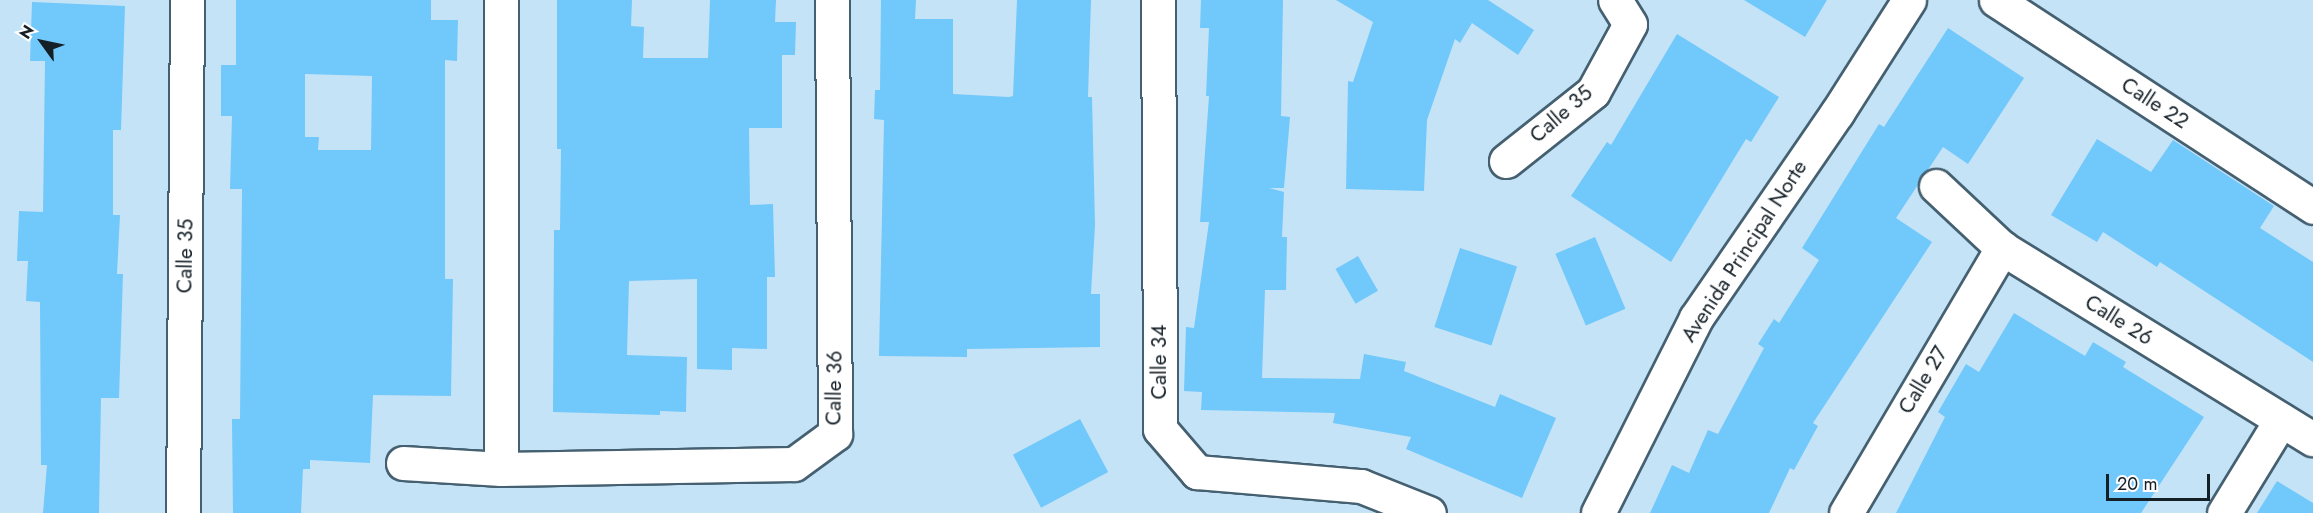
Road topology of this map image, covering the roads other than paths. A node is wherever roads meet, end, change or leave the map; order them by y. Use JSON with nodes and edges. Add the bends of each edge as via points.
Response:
{"nodes":[{"id":1,"x":187,"y":0,"type":"edge"},
{"id":2,"x":501,"y":0,"type":"edge"},
{"id":3,"x":832,"y":0,"type":"edge"},
{"id":4,"x":1158,"y":0,"type":"edge"},
{"id":5,"x":1615,"y":0,"type":"edge"},
{"id":6,"x":1909,"y":0,"type":"edge"},
{"id":7,"x":1996,"y":0,"type":"edge"},
{"id":8,"x":1506,"y":161,"type":"dead end"},
{"id":9,"x":1936,"y":186,"type":"dead end"},
{"id":10,"x":2313,"y":207,"type":"edge"},
{"id":11,"x":2002,"y":248,"type":"junction"},
{"id":12,"x":2281,"y":420,"type":"junction"},
{"id":13,"x":2313,"y":439,"type":"edge"},
{"id":14,"x":403,"y":463,"type":"dead end"},
{"id":15,"x":501,"y":469,"type":"junction"},
{"id":16,"x":183,"y":513,"type":"edge"},
{"id":17,"x":1429,"y":513,"type":"edge"},
{"id":18,"x":1598,"y":513,"type":"edge"},
{"id":19,"x":1846,"y":513,"type":"edge"},
{"id":20,"x":2223,"y":513,"type":"edge"}],
"edges":[{"from":1,"to":16,"type":"street","name":"Calle 35"},
{"from":2,"to":15,"type":"street"},
{"from":3,"to":15,"type":"street","name":"Calle 36","via":[[836,434],[794,464]]},
{"from":4,"to":17,"type":"street","name":"Calle 34","via":[[1160,429],[1197,472],[1361,486]]},
{"from":5,"to":8,"type":"street","name":"Calle 35","via":[[1630,24],[1593,92]]},
{"from":6,"to":18,"type":"street","name":"Avenida Principal Norte","via":[[1837,113],[1696,318]]},
{"from":7,"to":10,"type":"street","name":"Calle 22"},
{"from":9,"to":11,"type":"street","name":"Calle 26"},
{"from":11,"to":12,"type":"street","name":"Calle 26"},
{"from":11,"to":19,"type":"street","name":"Calle 27"},
{"from":12,"to":13,"type":"street","name":"Calle 26"},
{"from":12,"to":20,"type":"street"},
{"from":14,"to":15,"type":"street","name":"Calle 36"}]}
